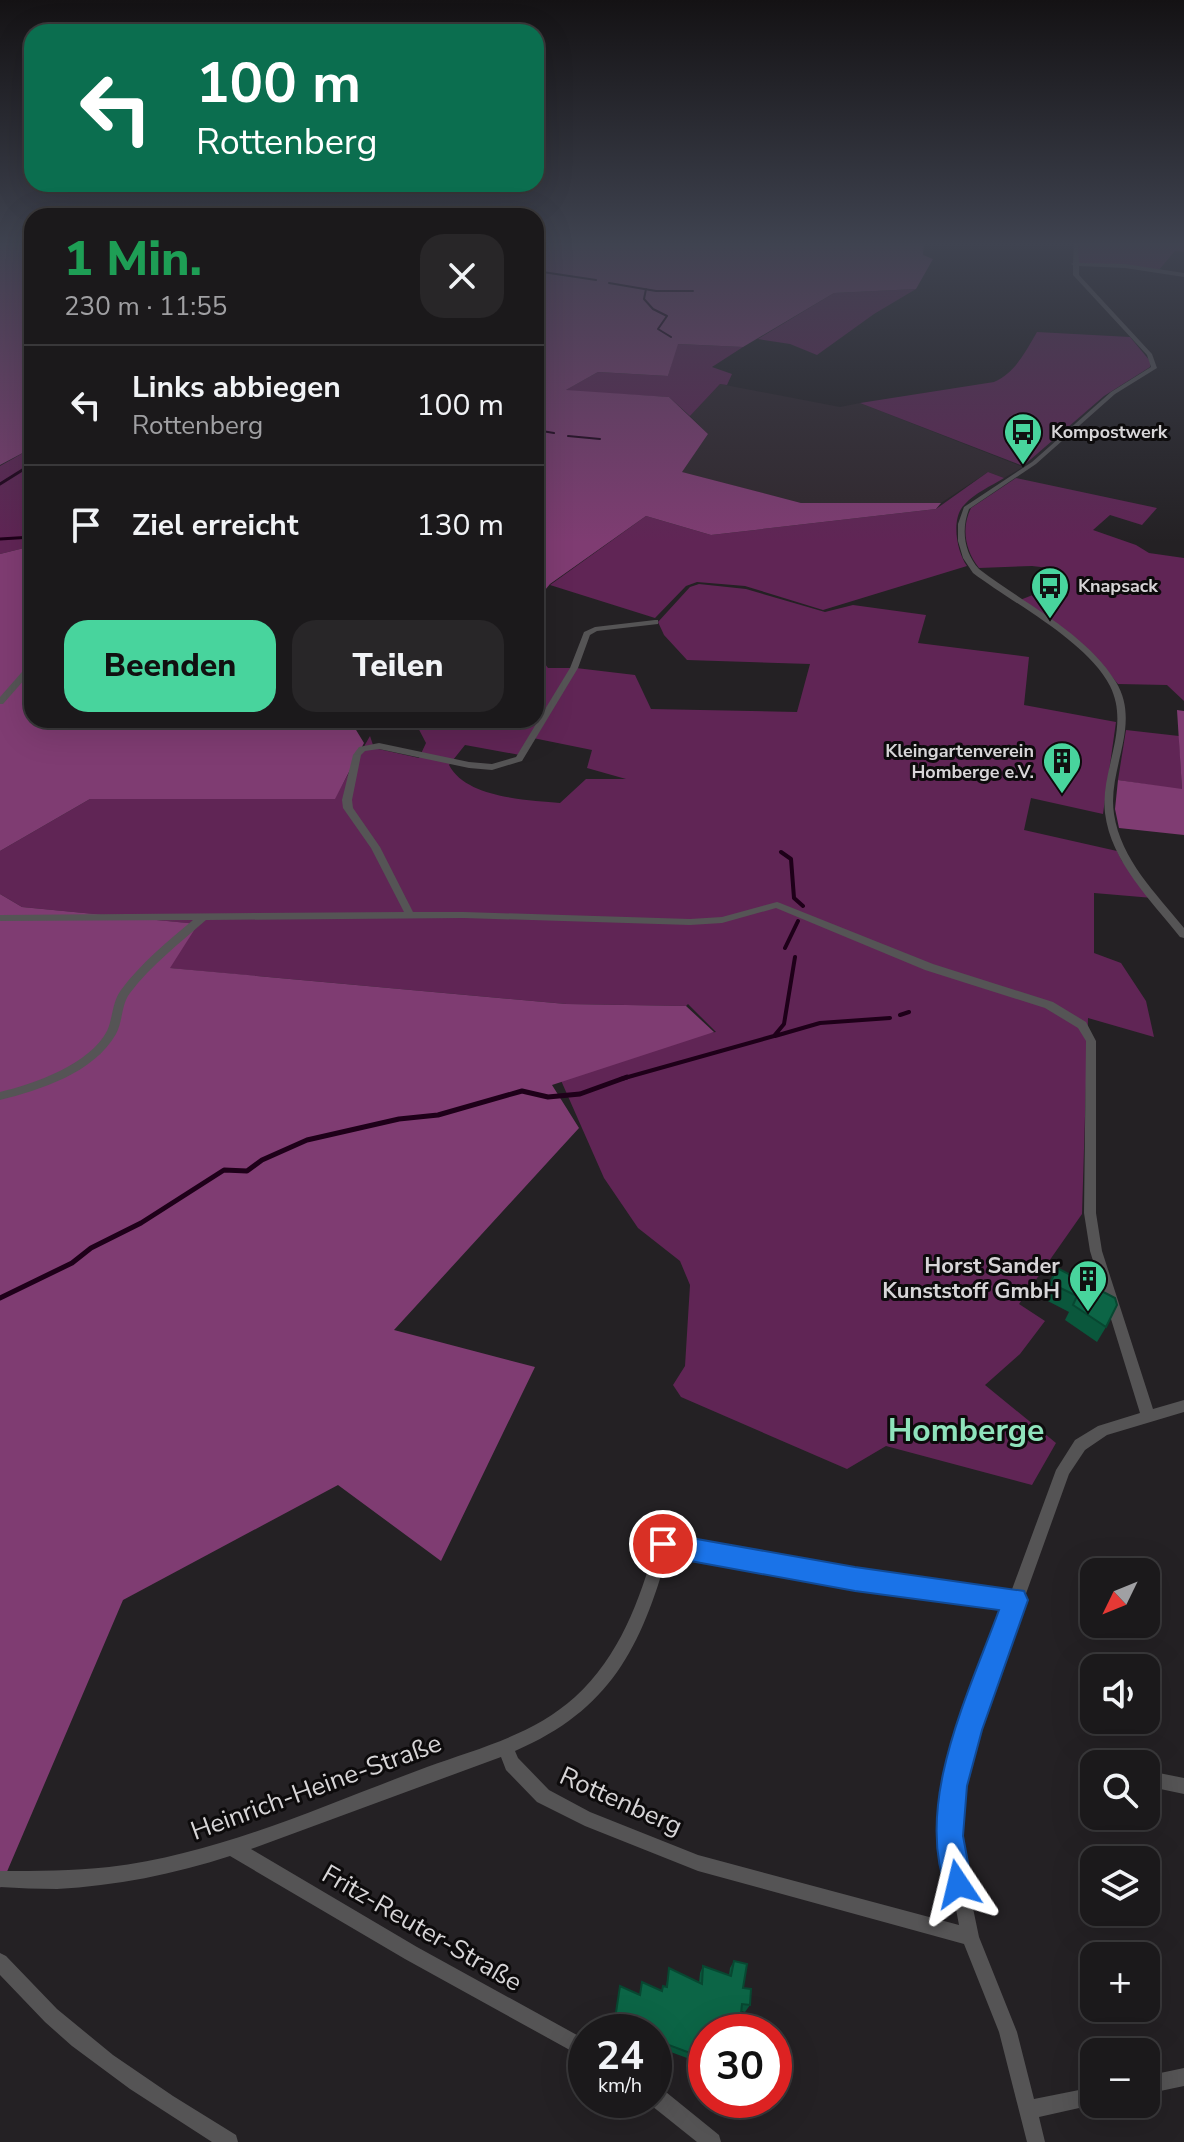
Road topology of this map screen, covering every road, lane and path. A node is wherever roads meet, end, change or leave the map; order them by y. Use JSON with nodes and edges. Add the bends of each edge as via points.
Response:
{"nodes":[{"id":1,"x":1138,"y":342,"type":"edge"},
{"id":2,"x":655,"y":622,"type":"dead end"},
{"id":3,"x":24,"y":675,"type":"edge"},
{"id":4,"x":0,"y":702,"type":"edge"},
{"id":5,"x":544,"y":718,"type":"edge"},
{"id":6,"x":538,"y":728,"type":"edge"},
{"id":7,"x":410,"y":915,"type":"junction"},
{"id":8,"x":0,"y":918,"type":"edge"},
{"id":9,"x":203,"y":918,"type":"junction"},
{"id":10,"x":1184,"y":935,"type":"edge"},
{"id":11,"x":0,"y":1096,"type":"edge"},
{"id":12,"x":1184,"y":1406,"type":"edge"},
{"id":13,"x":1148,"y":1416,"type":"junction"},
{"id":14,"x":1015,"y":1600,"type":"junction"},
{"id":15,"x":506,"y":1749,"type":"junction"},
{"id":16,"x":1160,"y":1781,"type":"edge"},
{"id":17,"x":1184,"y":1786,"type":"edge"},
{"id":18,"x":234,"y":1849,"type":"junction"},
{"id":19,"x":0,"y":1879,"type":"edge"},
{"id":20,"x":970,"y":1937,"type":"junction"},
{"id":21,"x":0,"y":1962,"type":"edge"},
{"id":22,"x":568,"y":2040,"type":"edge"},
{"id":23,"x":1184,"y":2077,"type":"edge"},
{"id":24,"x":1160,"y":2082,"type":"edge"},
{"id":25,"x":1080,"y":2099,"type":"edge"},
{"id":26,"x":672,"y":2110,"type":"edge"},
{"id":27,"x":1028,"y":2110,"type":"junction"},
{"id":28,"x":229,"y":2142,"type":"edge"},
{"id":29,"x":712,"y":2142,"type":"edge"},
{"id":30,"x":1036,"y":2142,"type":"edge"}],
"edges":[{"from":1,"to":10,"type":"street","via":[[1154,368],[1113,393],[1034,463],[966,508],[962,545],[976,571],[1054,628],[1113,684],[1121,701],[1122,724],[1109,797],[1111,825],[1130,865]]},
{"from":2,"to":5,"type":"street","via":[[587,634]]},
{"from":3,"to":4,"type":"street"},
{"from":6,"to":7,"type":"street","via":[[519,759],[492,767],[379,746],[357,755],[348,808]]},
{"from":7,"to":9,"type":"street"},
{"from":7,"to":13,"type":"street","via":[[690,922],[722,920],[777,905],[929,967],[1067,1014],[1091,1041],[1090,1202],[1096,1251]]},
{"from":8,"to":9,"type":"street"},
{"from":9,"to":11,"type":"street","via":[[125,992],[106,1041],[38,1086]]},
{"from":12,"to":13,"type":"street"},
{"from":13,"to":14,"type":"street","via":[[1103,1430],[1080,1445],[1063,1470]]},
{"from":14,"to":15,"type":"street","via":[[855,1579],[663,1544],[644,1610],[605,1679],[577,1706]]},
{"from":14,"to":20,"type":"street","via":[[964,1744],[950,1810],[950,1836]]},
{"from":15,"to":18,"type":"street","name":"Heinrich-Heine-Straße"},
{"from":15,"to":20,"type":"street","name":"Rottenberg","via":[[523,1778],[543,1796],[585,1818],[698,1863]]},
{"from":16,"to":17,"type":"street"},
{"from":18,"to":19,"type":"street","name":"Heinrich-Heine-Straße","via":[[117,1876]]},
{"from":18,"to":22,"type":"street","name":"Fritz-Reuter-Straße"},
{"from":20,"to":27,"type":"street","via":[[1008,2032]]},
{"from":21,"to":28,"type":"street","via":[[32,2001],[78,2041]]},
{"from":23,"to":24,"type":"street"},
{"from":25,"to":27,"type":"street"},
{"from":26,"to":29,"type":"street"},
{"from":27,"to":30,"type":"street"}]}
